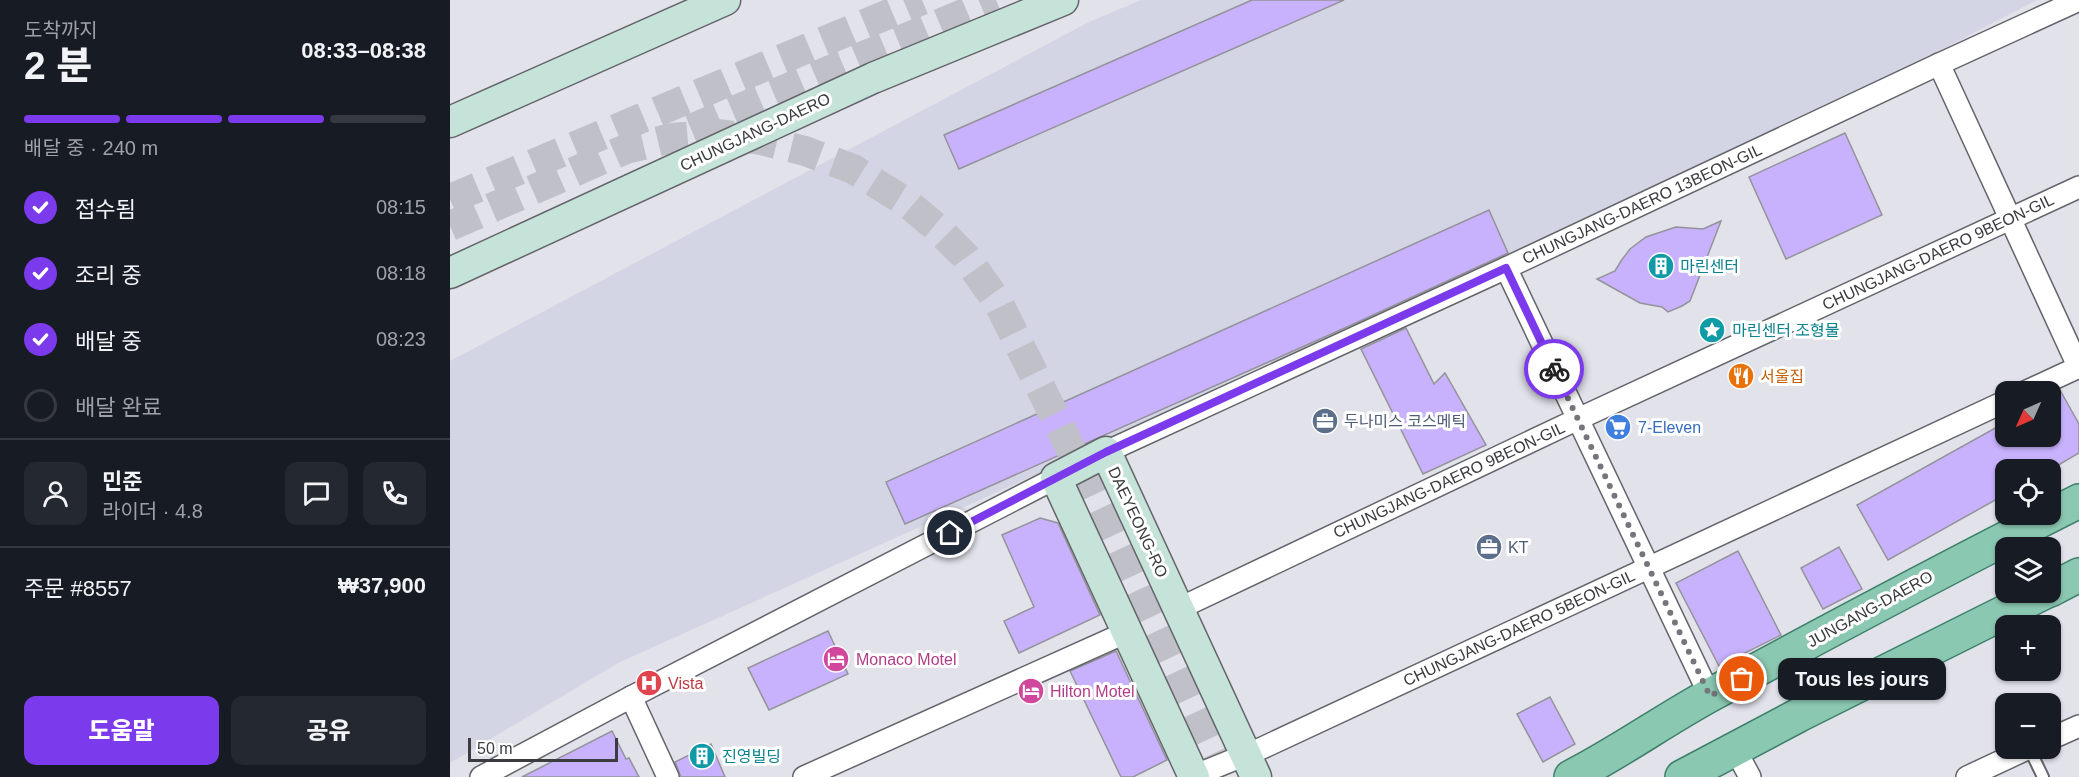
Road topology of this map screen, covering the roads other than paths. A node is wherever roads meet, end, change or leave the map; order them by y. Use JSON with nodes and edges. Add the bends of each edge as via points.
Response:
{"nodes":[{"id":1,"x":725,"y":0,"type":"edge"},
{"id":2,"x":1063,"y":0,"type":"edge"},
{"id":3,"x":2079,"y":0,"type":"edge"},
{"id":4,"x":1939,"y":64,"type":"junction"},
{"id":5,"x":450,"y":122,"type":"edge"},
{"id":6,"x":2079,"y":187,"type":"edge"},
{"id":7,"x":2010,"y":219,"type":"junction"},
{"id":8,"x":1506,"y":268,"type":"junction"},
{"id":9,"x":450,"y":273,"type":"edge"},
{"id":10,"x":2079,"y":367,"type":"edge"},
{"id":11,"x":2049,"y":381,"type":"edge"},
{"id":12,"x":1995,"y":406,"type":"edge"},
{"id":13,"x":1578,"y":419,"type":"junction"},
{"id":14,"x":1106,"y":452,"type":"junction"},
{"id":15,"x":1056,"y":478,"type":"junction"},
{"id":16,"x":2079,"y":501,"type":"edge"},
{"id":17,"x":1648,"y":567,"type":"junction"},
{"id":18,"x":2079,"y":575,"type":"edge"},
{"id":19,"x":2061,"y":584,"type":"edge"},
{"id":20,"x":2026,"y":603,"type":"edge"},
{"id":21,"x":1178,"y":609,"type":"junction"},
{"id":22,"x":1127,"y":632,"type":"junction"},
{"id":23,"x":1710,"y":696,"type":"junction"},
{"id":24,"x":631,"y":697,"type":"junction"},
{"id":25,"x":2079,"y":726,"type":"edge"},
{"id":26,"x":2061,"y":734,"type":"edge"},
{"id":27,"x":2005,"y":759,"type":"edge"},
{"id":28,"x":2034,"y":759,"type":"edge"},
{"id":29,"x":1742,"y":763,"type":"edge"},
{"id":30,"x":1251,"y":766,"type":"edge"},
{"id":31,"x":481,"y":777,"type":"edge"},
{"id":32,"x":668,"y":777,"type":"edge"},
{"id":33,"x":804,"y":777,"type":"edge"},
{"id":34,"x":1193,"y":777,"type":"edge"},
{"id":35,"x":1571,"y":777,"type":"edge"},
{"id":36,"x":1682,"y":777,"type":"edge"},
{"id":37,"x":1967,"y":777,"type":"edge"},
{"id":38,"x":2043,"y":777,"type":"edge"}],
"edges":[{"from":1,"to":5,"type":"main road"},
{"from":2,"to":9,"type":"main road","name":"CHUNGJANG-DAERO","via":[[873,78]]},
{"from":3,"to":4,"type":"street","name":"CHUNGJANG-DAERO 13BEON-GIL"},
{"from":4,"to":7,"type":"street"},
{"from":4,"to":8,"type":"street","name":"CHUNGJANG-DAERO 13BEON-GIL"},
{"from":6,"to":7,"type":"street","name":"CHUNGJANG-DAERO 9BEON-GIL"},
{"from":7,"to":10,"type":"street"},
{"from":7,"to":13,"type":"street","name":"CHUNGJANG-DAERO 9BEON-GIL"},
{"from":8,"to":13,"type":"street"},
{"from":8,"to":14,"type":"street","name":"CHUNGJANG-DAERO 13BEON-GIL"},
{"from":10,"to":11,"type":"street"},
{"from":12,"to":17,"type":"street","name":"CHUNGJANG-DAERO 5BEON-GIL"},
{"from":13,"to":17,"type":"street"},
{"from":13,"to":21,"type":"street","name":"CHUNGJANG-DAERO 9BEON-GIL"},
{"from":14,"to":15,"type":"main road","name":"DAEYEONG-RO"},
{"from":14,"to":21,"type":"main road","name":"DAEYEONG-RO"},
{"from":15,"to":22,"type":"main road"},
{"from":15,"to":24,"type":"street"},
{"from":16,"to":23,"type":"main road","name":"JUNGANG-DAERO"},
{"from":17,"to":23,"type":"street"},
{"from":17,"to":30,"type":"street","name":"CHUNGJANG-DAERO 5BEON-GIL"},
{"from":18,"to":19,"type":"main road"},
{"from":20,"to":29,"type":"main road"},
{"from":21,"to":30,"type":"main road","name":"DAEYEONG-RO"},
{"from":22,"to":33,"type":"street"},
{"from":22,"to":34,"type":"main road"},
{"from":23,"to":35,"type":"main road","name":"JUNGANG-DAERO"},
{"from":24,"to":31,"type":"street"},
{"from":24,"to":32,"type":"street"},
{"from":25,"to":26,"type":"street"},
{"from":27,"to":37,"type":"street"},
{"from":28,"to":38,"type":"lane"},
{"from":29,"to":36,"type":"main road"},
{"from":30,"to":34,"type":"street","name":"CHUNGJANG-DAERO 5BEON-GIL"}]}
